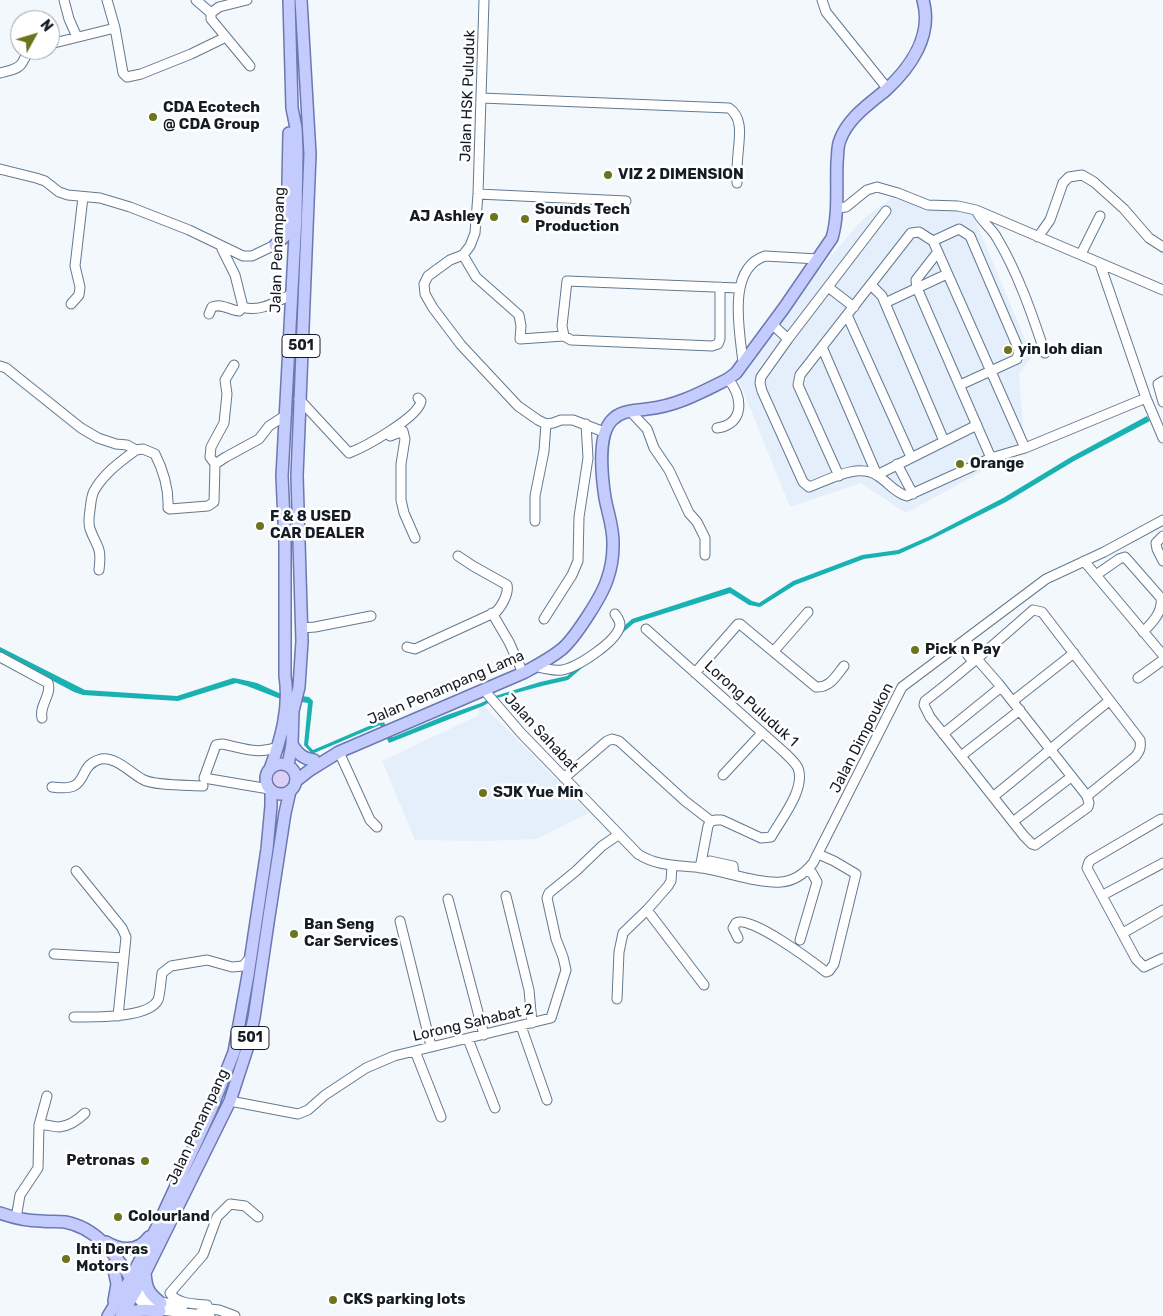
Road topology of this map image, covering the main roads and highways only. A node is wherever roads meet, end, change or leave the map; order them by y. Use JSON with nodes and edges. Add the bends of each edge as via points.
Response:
{"nodes":[{"id":1,"x":290,"y":0,"type":"edge"},
{"id":2,"x":301,"y":0,"type":"edge"},
{"id":3,"x":922,"y":0,"type":"edge"},
{"id":4,"x":292,"y":108,"type":"junction"},
{"id":5,"x":307,"y":111,"type":"junction"},
{"id":6,"x":296,"y":128,"type":"junction"},
{"id":7,"x":293,"y":270,"type":"junction"},
{"id":8,"x":293,"y":691,"type":"junction"},
{"id":9,"x":290,"y":709,"type":"junction"},
{"id":10,"x":292,"y":744,"type":"junction"},
{"id":11,"x":335,"y":753,"type":"junction"},
{"id":12,"x":314,"y":760,"type":"junction"},
{"id":13,"x":290,"y":767,"type":"junction"},
{"id":14,"x":270,"y":768,"type":"junction"},
{"id":15,"x":293,"y":786,"type":"junction"},
{"id":16,"x":270,"y":789,"type":"junction"},
{"id":17,"x":0,"y":1213,"type":"edge"},
{"id":18,"x":74,"y":1225,"type":"junction"},
{"id":19,"x":158,"y":1225,"type":"junction"},
{"id":20,"x":100,"y":1239,"type":"junction"},
{"id":21,"x":145,"y":1263,"type":"junction"},
{"id":22,"x":113,"y":1266,"type":"junction"},
{"id":23,"x":133,"y":1286,"type":"junction"},
{"id":24,"x":115,"y":1314,"type":"edge"}],
"edges":[{"from":1,"to":4,"type":"main road","name":"Jalan Penampang","number":"501"},
{"from":2,"to":5,"type":"main road","name":"Jalan Penampang","number":"501"},
{"from":3,"to":11,"type":"main road","name":"Jalan Penampang Lama","via":[[926,16],[923,38],[915,56],[857,115],[839,141],[836,226],[832,238],[736,373],[677,404],[630,411],[612,419],[604,432],[605,498],[614,546],[607,581],[570,642],[523,673]]},
{"from":4,"to":6,"type":"main road","name":"Jalan Penampang","number":"501"},
{"from":4,"to":7,"type":"main road","via":[[287,233],[274,245],[286,249]]},
{"from":5,"to":6,"type":"main road","via":[[305,124],[298,130]]},
{"from":5,"to":8,"type":"main road","name":"Jalan Penampang","number":"501","via":[[310,163],[297,476],[302,628]]},
{"from":6,"to":7,"type":"main road","name":"Jalan Penampang","number":"501"},
{"from":7,"to":8,"type":"main road","name":"Jalan Penampang","number":"501","via":[[282,476],[285,676]]},
{"from":8,"to":9,"type":"main road","name":"Jalan Penampang","number":"501"},
{"from":9,"to":10,"type":"main road","name":"Jalan Penampang","number":"501"},
{"from":9,"to":14,"type":"main road","name":"Jalan Penampang","number":"501"},
{"from":10,"to":12,"type":"main road","via":[[301,756]]},
{"from":10,"to":13,"type":"main road","name":"Jalan Penampang","number":"501"},
{"from":11,"to":12,"type":"main road","name":"Jalan Penampang Lama"},
{"from":11,"to":15,"type":"main road","name":"Jalan Penampang Lama"},
{"from":12,"to":13,"type":"main road","name":"Jalan Penampang Lama"},
{"from":13,"to":14,"type":"main road","via":[[278,764]]},
{"from":13,"to":15,"type":"main road","via":[[295,774]]},
{"from":14,"to":16,"type":"main road","via":[[266,778]]},
{"from":15,"to":16,"type":"main road","via":[[280,794]]},
{"from":15,"to":21,"type":"main road","name":"Jalan Penampang","number":"501","via":[[285,813],[247,1050],[230,1101]]},
{"from":16,"to":19,"type":"main road","name":"Jalan Penampang","number":"501","via":[[267,849],[234,1052]]},
{"from":17,"to":18,"type":"main road"},
{"from":18,"to":20,"type":"main road"},
{"from":18,"to":22,"type":"main road","via":[[94,1241]]},
{"from":19,"to":20,"type":"main road","via":[[146,1241],[134,1249],[122,1250]]},
{"from":19,"to":21,"type":"main road","name":"Jalan Penampang","number":"501"},
{"from":20,"to":23,"type":"main road"},
{"from":21,"to":23,"type":"main road","name":"Jalan Penampang","number":"501"},
{"from":21,"to":24,"type":"main road","via":[[145,1281],[150,1295],[160,1307]]},
{"from":22,"to":23,"type":"main road"},
{"from":22,"to":24,"type":"main road","via":[[117,1291]]},
{"from":23,"to":24,"type":"main road","name":"Jalan Penampang","number":"501"}]}
